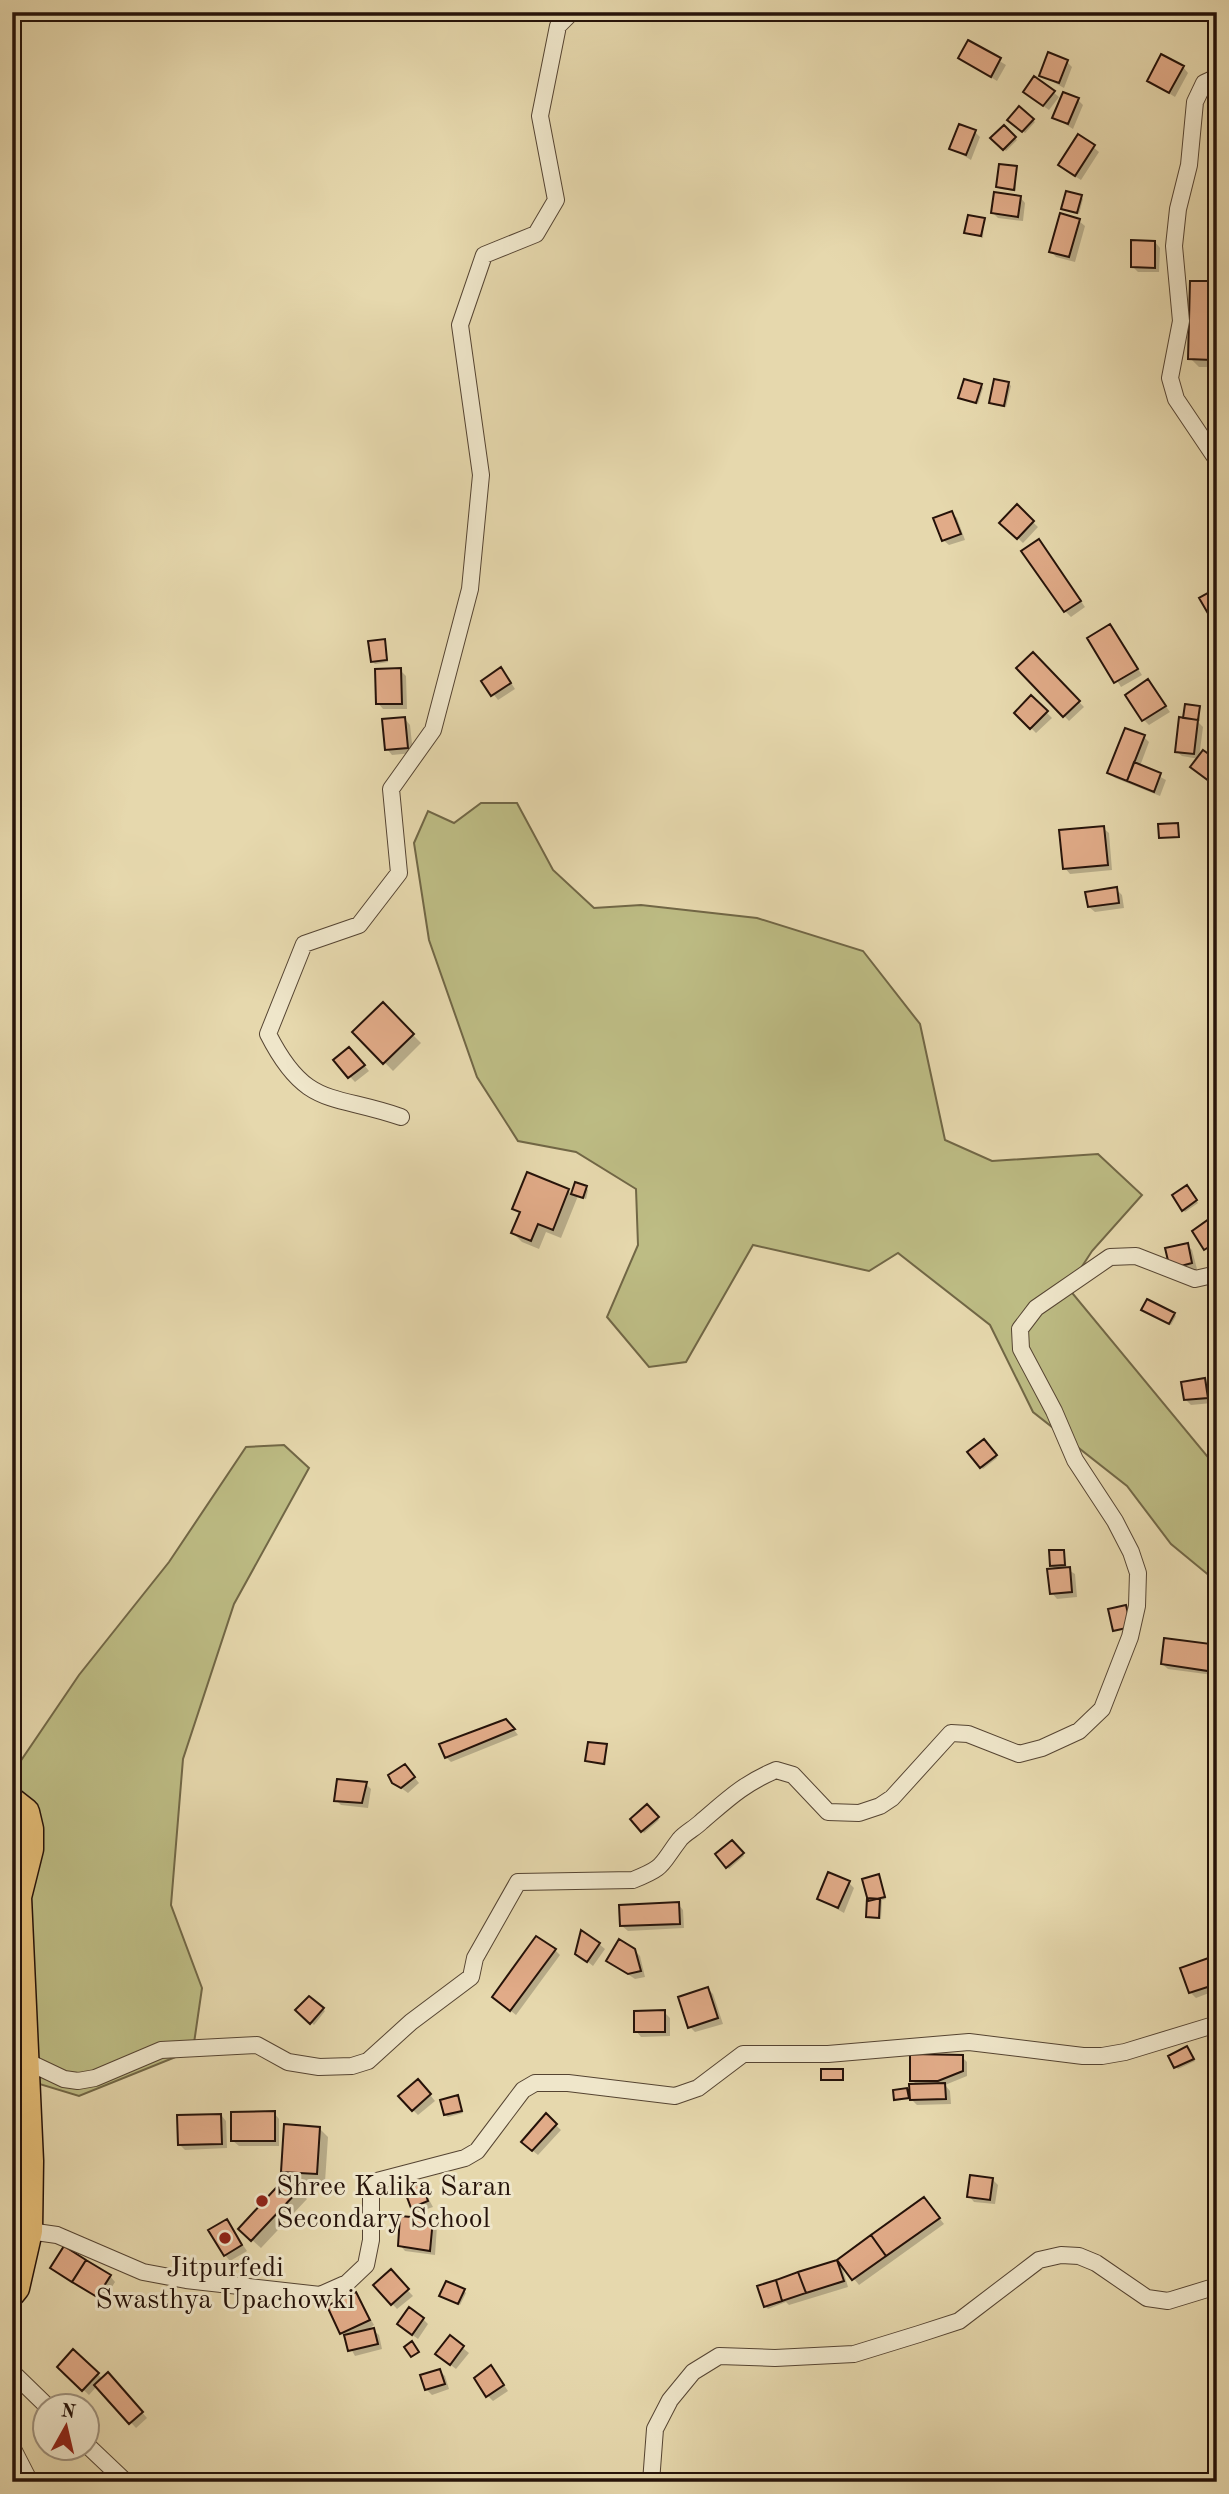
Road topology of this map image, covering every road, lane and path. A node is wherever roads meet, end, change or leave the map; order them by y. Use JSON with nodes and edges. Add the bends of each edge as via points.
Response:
{"nodes":[{"id":1,"x":572,"y":12,"type":"edge"},
{"id":2,"x":1217,"y":77,"type":"edge"},
{"id":3,"x":1217,"y":460,"type":"edge"},
{"id":4,"x":401,"y":1117,"type":"dead end"},
{"id":5,"x":1217,"y":1274,"type":"edge"},
{"id":6,"x":12,"y":1801,"type":"edge"},
{"id":7,"x":1217,"y":2024,"type":"edge"},
{"id":8,"x":26,"y":2061,"type":"junction"},
{"id":9,"x":29,"y":2231,"type":"junction"},
{"id":10,"x":1217,"y":2286,"type":"edge"},
{"id":11,"x":12,"y":2293,"type":"edge"},
{"id":12,"x":12,"y":2372,"type":"edge"},
{"id":13,"x":33,"y":2392,"type":"edge"},
{"id":14,"x":12,"y":2447,"type":"edge"},
{"id":15,"x":102,"y":2459,"type":"edge"},
{"id":16,"x":30,"y":2482,"type":"edge"},
{"id":17,"x":126,"y":2482,"type":"edge"},
{"id":18,"x":651,"y":2482,"type":"edge"}],
"edges":[{"from":1,"to":4,"type":"street","via":[[558,26],[540,116],[555,200],[536,234],[484,255],[460,325],[481,475],[470,589],[433,730],[391,789],[398,873],[359,925],[304,944],[268,1034],[284,1065],[315,1093]]},
{"from":2,"to":3,"type":"street","via":[[1204,83],[1195,102],[1189,165],[1175,231],[1181,321],[1170,378],[1176,399]]},
{"from":5,"to":8,"type":"street","via":[[1195,1279],[1136,1256],[1110,1257],[1036,1308],[1020,1329],[1021,1349],[1075,1461],[1115,1521],[1138,1573],[1130,1637],[1102,1709],[1079,1731],[1019,1754],[968,1734],[951,1733],[892,1798],[871,1810],[846,1815],[824,1810],[793,1775],[776,1770],[721,1802],[681,1837],[658,1870],[633,1880],[518,1881],[475,1958],[471,1977],[369,2061],[319,2067],[288,2062],[257,2045],[185,2047],[151,2053],[78,2081]]},
{"from":6,"to":8,"type":"main road","via":[[26,1812],[30,1829],[19,1897]]},
{"from":7,"to":9,"type":"street","via":[[1102,2056],[969,2042],[828,2054],[743,2054],[698,2088],[675,2096],[568,2082],[535,2083],[523,2090],[477,2151],[377,2181],[372,2190],[366,2265],[348,2283],[320,2295],[143,2272],[57,2235]]},
{"from":8,"to":9,"type":"main road"},
{"from":9,"to":11,"type":"main road"},
{"from":10,"to":18,"type":"street","via":[[1168,2301],[1147,2298],[1096,2263],[1061,2255],[1039,2260],[959,2321],[854,2354],[719,2356],[693,2372],[670,2400],[655,2429]]},
{"from":12,"to":13,"type":"street"},
{"from":14,"to":16,"type":"street"},
{"from":15,"to":17,"type":"street"}]}
